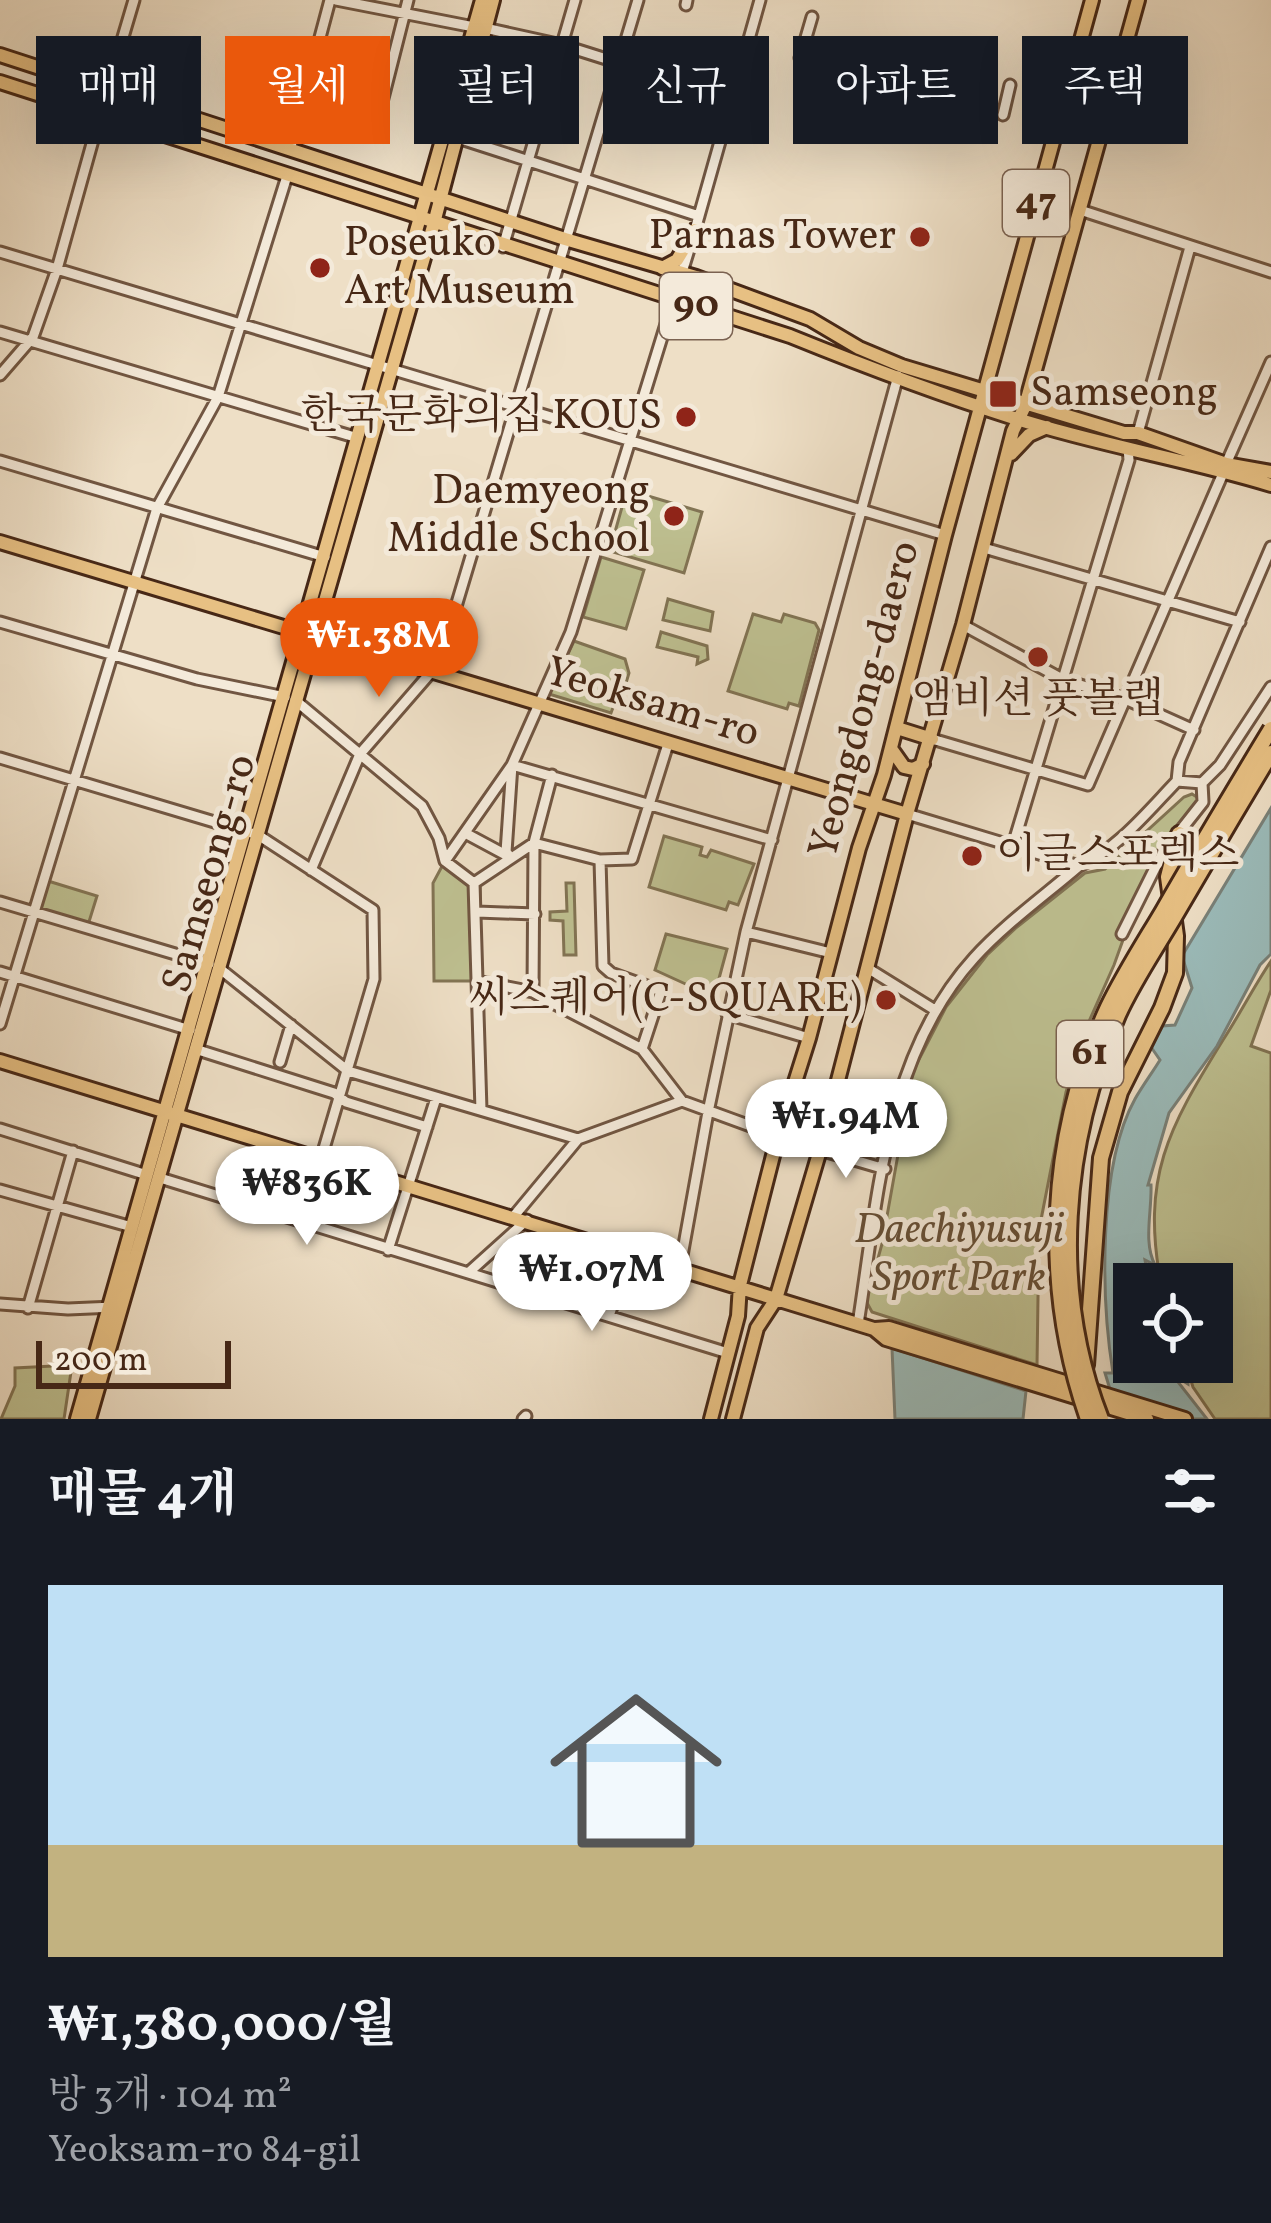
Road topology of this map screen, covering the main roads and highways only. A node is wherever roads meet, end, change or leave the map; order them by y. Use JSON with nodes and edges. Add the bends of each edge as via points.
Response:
{"nodes":[{"id":1,"x":482,"y":0,"type":"edge"},
{"id":2,"x":493,"y":0,"type":"edge"},
{"id":3,"x":1092,"y":0,"type":"edge"},
{"id":4,"x":1138,"y":0,"type":"edge"},
{"id":5,"x":480,"y":28,"type":"junction"},
{"id":6,"x":0,"y":55,"type":"edge"},
{"id":7,"x":0,"y":82,"type":"edge"},
{"id":8,"x":434,"y":196,"type":"junction"},
{"id":9,"x":428,"y":221,"type":"junction"},
{"id":10,"x":697,"y":223,"type":"road end"},
{"id":11,"x":661,"y":268,"type":"junction"},
{"id":12,"x":384,"y":367,"type":"junction"},
{"id":13,"x":900,"y":372,"type":"junction"},
{"id":14,"x":956,"y":398,"type":"junction"},
{"id":15,"x":984,"y":400,"type":"junction"},
{"id":16,"x":1024,"y":406,"type":"junction"},
{"id":17,"x":1019,"y":420,"type":"junction"},
{"id":18,"x":1049,"y":426,"type":"junction"},
{"id":19,"x":974,"y":439,"type":"junction"},
{"id":20,"x":1006,"y":460,"type":"junction"},
{"id":21,"x":1225,"y":467,"type":"junction"},
{"id":22,"x":1271,"y":472,"type":"edge"},
{"id":23,"x":1271,"y":485,"type":"edge"},
{"id":24,"x":2,"y":545,"type":"edge"},
{"id":25,"x":308,"y":634,"type":"junction"},
{"id":26,"x":897,"y":728,"type":"junction"},
{"id":27,"x":1271,"y":729,"type":"edge"},
{"id":28,"x":932,"y":739,"type":"junction"},
{"id":29,"x":891,"y":749,"type":"junction"},
{"id":30,"x":1271,"y":753,"type":"edge"},
{"id":31,"x":923,"y":764,"type":"junction"},
{"id":32,"x":873,"y":803,"type":"junction"},
{"id":33,"x":907,"y":814,"type":"junction"},
{"id":34,"x":1180,"y":834,"type":"road end"},
{"id":35,"x":214,"y":966,"type":"junction"},
{"id":36,"x":0,"y":1061,"type":"edge"},
{"id":37,"x":172,"y":1112,"type":"junction"},
{"id":38,"x":154,"y":1176,"type":"junction"},
{"id":39,"x":740,"y":1286,"type":"junction"},
{"id":40,"x":776,"y":1299,"type":"junction"},
{"id":41,"x":116,"y":1307,"type":"junction"},
{"id":42,"x":874,"y":1329,"type":"junction"},
{"id":43,"x":1086,"y":1370,"type":"junction"},
{"id":44,"x":77,"y":1419,"type":"edge"},
{"id":45,"x":89,"y":1419,"type":"edge"},
{"id":46,"x":711,"y":1419,"type":"edge"},
{"id":47,"x":733,"y":1419,"type":"edge"},
{"id":48,"x":1088,"y":1419,"type":"edge"},
{"id":49,"x":1101,"y":1419,"type":"edge"},
{"id":50,"x":1147,"y":1419,"type":"edge"},
{"id":51,"x":1185,"y":1419,"type":"edge"}],
"edges":[{"from":1,"to":5,"type":"main road","name":"Samseong-ro"},
{"from":2,"to":5,"type":"main road","name":"Samseong-ro"},
{"from":3,"to":15,"type":"main road","name":"Yeongdong-daero","number":"47"},
{"from":4,"to":16,"type":"main road","name":"Yeongdong-daero","number":"47"},
{"from":5,"to":8,"type":"main road","name":"Samseong-ro"},
{"from":5,"to":8,"type":"main road","name":"Samseong-ro","via":[[458,138]]},
{"from":6,"to":8,"type":"main road","number":"90"},
{"from":7,"to":9,"type":"main road","number":"90"},
{"from":8,"to":9,"type":"main road","name":"Samseong-ro"},
{"from":8,"to":11,"type":"main road","number":"90"},
{"from":9,"to":12,"type":"main road","name":"Samseong-ro"},
{"from":9,"to":13,"type":"main road","number":"90"},
{"from":10,"to":11,"type":"main road","via":[[674,263]]},
{"from":11,"to":13,"type":"main road","number":"90","via":[[810,319]]},
{"from":12,"to":25,"type":"main road","name":"Samseong-ro"},
{"from":12,"to":25,"type":"main road","name":"Samseong-ro"},
{"from":13,"to":14,"type":"main road","number":"90"},
{"from":13,"to":15,"type":"main road","number":"90"},
{"from":14,"to":15,"type":"main road","number":"90"},
{"from":14,"to":19,"type":"main road"},
{"from":15,"to":16,"type":"main road","number":"90"},
{"from":15,"to":17,"type":"main road","number":"90"},
{"from":15,"to":19,"type":"main road","name":"Yeongdong-daero","number":"47"},
{"from":16,"to":17,"type":"main road","name":"Yeongdong-daero","number":"47"},
{"from":16,"to":21,"type":"main road","number":"90","via":[[1138,433]]},
{"from":17,"to":18,"type":"main road","number":"90"},
{"from":17,"to":20,"type":"main road","name":"Yeongdong-daero","number":"47"},
{"from":18,"to":20,"type":"main road"},
{"from":18,"to":21,"type":"main road","number":"90"},
{"from":19,"to":26,"type":"main road","name":"Yeongdong-daero","number":"47"},
{"from":20,"to":28,"type":"main road","name":"Yeongdong-daero","number":"47"},
{"from":21,"to":22,"type":"main road","number":"90"},
{"from":21,"to":23,"type":"main road","number":"90"},
{"from":24,"to":25,"type":"main road","name":"Yeoksam-ro"},
{"from":25,"to":32,"type":"main road","name":"Yeoksam-ro"},
{"from":25,"to":35,"type":"main road","name":"Samseong-ro"},
{"from":26,"to":28,"type":"main road"},
{"from":26,"to":29,"type":"main road","name":"Yeongdong-daero","number":"47"},
{"from":27,"to":48,"type":"highway","number":"61","bridge":true,"via":[[1124,977],[1078,1090],[1060,1181],[1056,1268]]},
{"from":28,"to":31,"type":"main road","name":"Yeongdong-daero","number":"47"},
{"from":29,"to":31,"type":"main road","via":[[904,767]]},
{"from":29,"to":32,"type":"main road","name":"Yeongdong-daero","number":"47"},
{"from":30,"to":43,"type":"highway","number":"61","bridge":true,"via":[[1136,980],[1094,1082],[1069,1238]]},
{"from":31,"to":33,"type":"main road","name":"Yeongdong-daero","number":"47"},
{"from":32,"to":33,"type":"main road","name":"Yeoksam-ro"},
{"from":32,"to":39,"type":"main road","name":"Yeongdong-daero","number":"47"},
{"from":33,"to":40,"type":"main road","name":"Yeongdong-daero","number":"47"},
{"from":34,"to":43,"type":"highway","bridge":true,"via":[[1168,877],[1174,974],[1120,1092],[1101,1158]]},
{"from":35,"to":37,"type":"main road","name":"Samseong-ro"},
{"from":35,"to":37,"type":"main road","name":"Samseong-ro"},
{"from":36,"to":37,"type":"main road"},
{"from":37,"to":38,"type":"main road","name":"Samseong-ro"},
{"from":37,"to":39,"type":"main road"},
{"from":38,"to":41,"type":"main road","name":"Samseong-ro"},
{"from":38,"to":41,"type":"main road","name":"Samseong-ro","via":[[132,1228]]},
{"from":39,"to":40,"type":"main road"},
{"from":39,"to":46,"type":"main road","name":"Yeongdong-daero","number":"47"},
{"from":40,"to":42,"type":"main road"},
{"from":40,"to":47,"type":"main road","name":"Yeongdong-daero","number":"47","via":[[757,1328]]},
{"from":41,"to":44,"type":"main road","name":"Samseong-ro"},
{"from":41,"to":45,"type":"main road","name":"Samseong-ro"},
{"from":42,"to":50,"type":"main road","bridge":true},
{"from":42,"to":51,"type":"main road","bridge":true},
{"from":43,"to":49,"type":"highway","number":"61","bridge":true}]}
